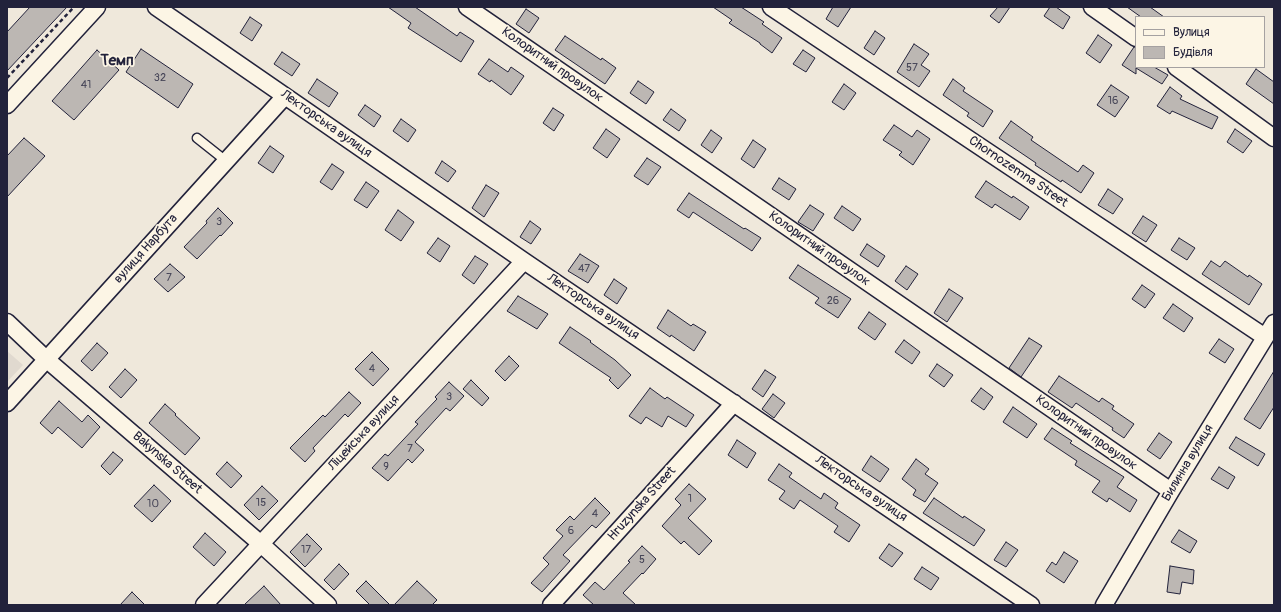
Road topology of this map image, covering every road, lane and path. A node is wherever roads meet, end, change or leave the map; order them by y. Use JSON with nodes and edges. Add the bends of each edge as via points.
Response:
{"nodes":[{"id":1,"x":74,"y":7,"type":"edge"},
{"id":2,"x":97,"y":7,"type":"edge"},
{"id":3,"x":156,"y":7,"type":"edge"},
{"id":4,"x":467,"y":7,"type":"edge"},
{"id":5,"x":771,"y":7,"type":"edge"},
{"id":6,"x":1092,"y":7,"type":"edge"},
{"id":7,"x":1135,"y":37,"type":"edge"},
{"id":8,"x":1177,"y":68,"type":"edge"},
{"id":9,"x":7,"y":78,"type":"edge"},
{"id":10,"x":285,"y":96,"type":"junction"},
{"id":11,"x":7,"y":105,"type":"edge"},
{"id":12,"x":197,"y":138,"type":"dead end"},
{"id":13,"x":1274,"y":138,"type":"edge"},
{"id":14,"x":226,"y":161,"type":"junction"},
{"id":15,"x":524,"y":261,"type":"junction"},
{"id":16,"x":7,"y":322,"type":"edge"},
{"id":17,"x":1274,"y":323,"type":"edge"},
{"id":18,"x":1265,"y":337,"type":"junction"},
{"id":19,"x":46,"y":359,"type":"junction"},
{"id":20,"x":734,"y":402,"type":"junction"},
{"id":21,"x":7,"y":403,"type":"edge"},
{"id":22,"x":1171,"y":491,"type":"junction"},
{"id":23,"x":261,"y":544,"type":"junction"},
{"id":24,"x":204,"y":605,"type":"edge"},
{"id":25,"x":328,"y":605,"type":"edge"},
{"id":26,"x":550,"y":605,"type":"edge"},
{"id":27,"x":1031,"y":605,"type":"edge"},
{"id":28,"x":1104,"y":605,"type":"edge"}],
"edges":[{"from":1,"to":9,"type":"path"},
{"from":2,"to":11,"type":"street"},
{"from":3,"to":10,"type":"street","name":"Лекторська вулиця"},
{"from":4,"to":22,"type":"street","name":"Колоритний провулок"},
{"from":5,"to":18,"type":"street","name":"Chornozemna Street"},
{"from":6,"to":7,"type":"street"},
{"from":8,"to":13,"type":"street"},
{"from":10,"to":14,"type":"street","name":"вулиця Нарбута"},
{"from":10,"to":15,"type":"street","name":"Лекторська вулиця"},
{"from":12,"to":14,"type":"lane"},
{"from":14,"to":19,"type":"street","name":"вулиця Нарбута"},
{"from":15,"to":20,"type":"street","name":"Лекторська вулиця"},
{"from":15,"to":23,"type":"street","name":"Ліцейська вулиця"},
{"from":16,"to":19,"type":"street","name":"Bakynska Street"},
{"from":17,"to":18,"type":"street","name":"Билинна вулиця"},
{"from":18,"to":22,"type":"street","name":"Билинна вулиця"},
{"from":19,"to":21,"type":"street","name":"вулиця Нарбута"},
{"from":19,"to":23,"type":"street","name":"Bakynska Street"},
{"from":20,"to":26,"type":"street","name":"Hruzynska Street"},
{"from":20,"to":27,"type":"street","name":"Лекторська вулиця"},
{"from":22,"to":28,"type":"street","name":"Билинна вулиця"},
{"from":23,"to":24,"type":"street","name":"Ліцейська вулиця"},
{"from":23,"to":25,"type":"street","name":"Bakynska Street"}]}
